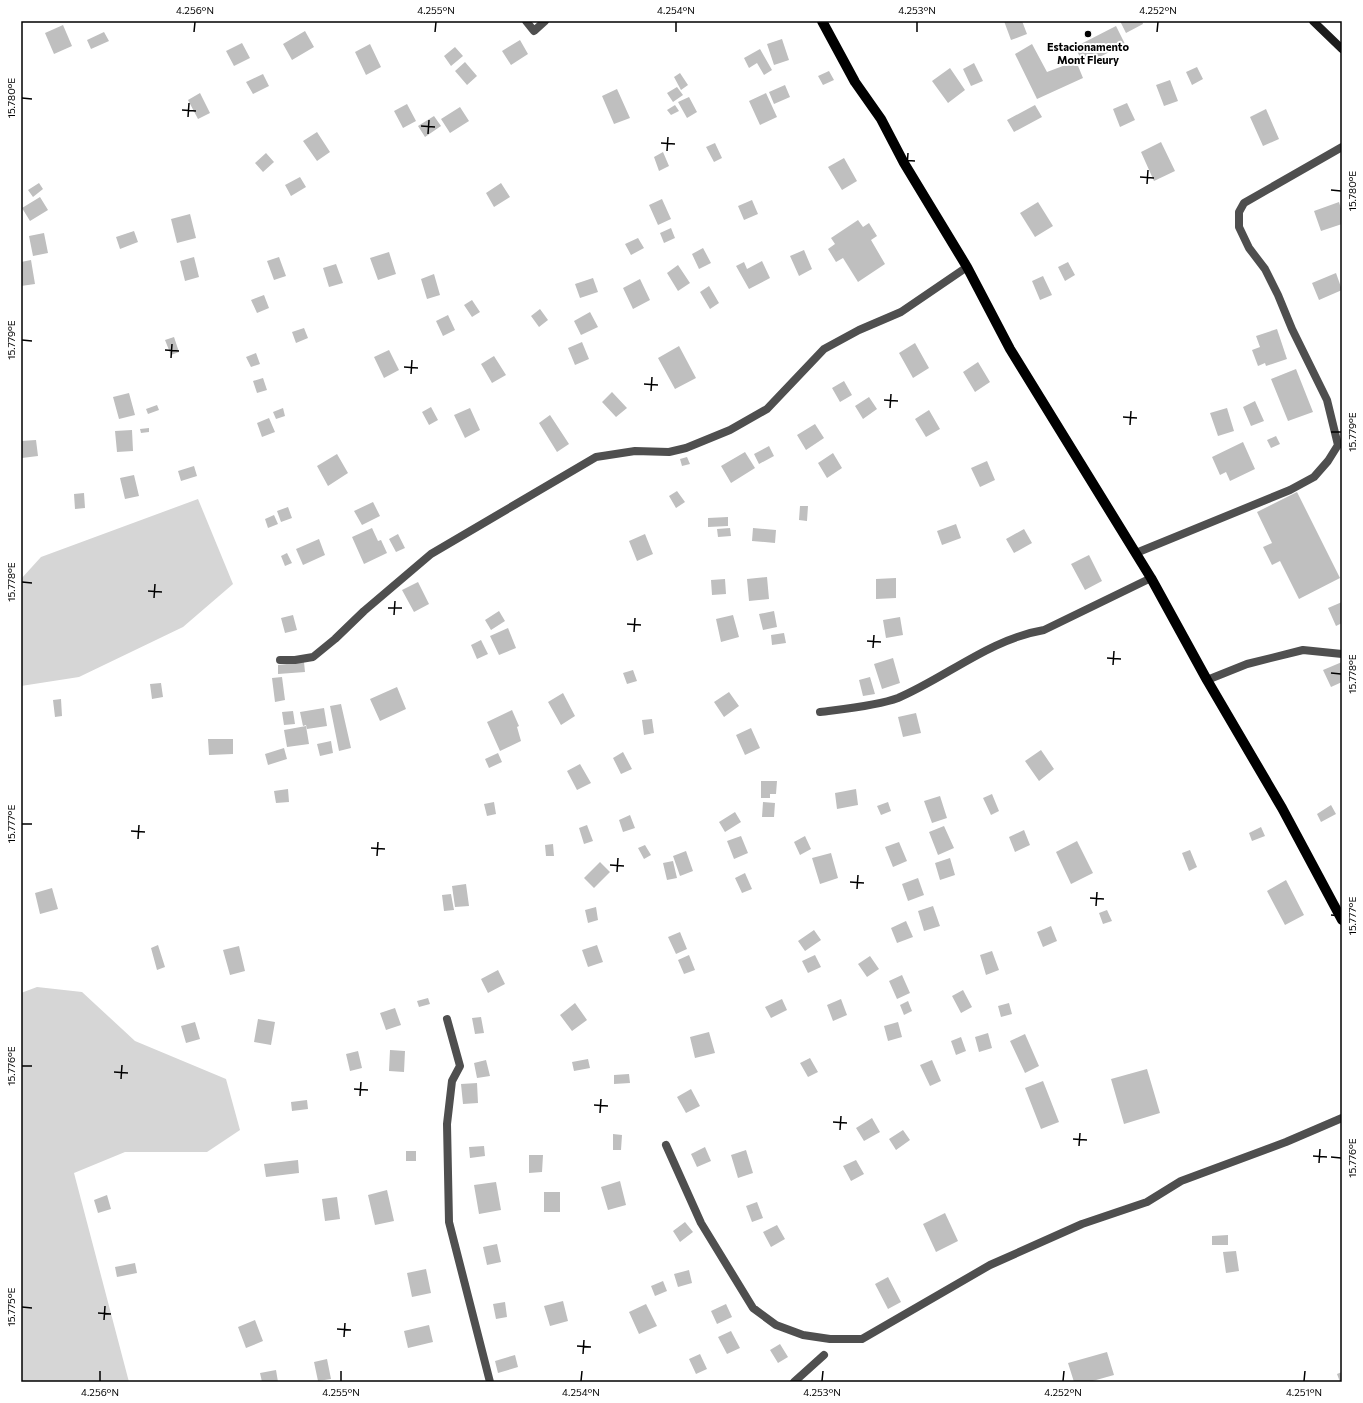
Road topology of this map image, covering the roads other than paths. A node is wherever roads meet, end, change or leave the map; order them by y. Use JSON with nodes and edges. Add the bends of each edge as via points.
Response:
{"nodes":[{"id":1,"x":526,"y":21,"type":"edge"},
{"id":2,"x":545,"y":21,"type":"edge"},
{"id":3,"x":822,"y":21,"type":"edge"},
{"id":4,"x":1313,"y":21,"type":"edge"},
{"id":5,"x":1342,"y":48,"type":"edge"},
{"id":6,"x":1342,"y":147,"type":"edge"},
{"id":7,"x":967,"y":268,"type":"junction"},
{"id":8,"x":1136,"y":554,"type":"junction"},
{"id":9,"x":1152,"y":578,"type":"junction"},
{"id":10,"x":1342,"y":654,"type":"edge"},
{"id":11,"x":280,"y":660,"type":"dead end"},
{"id":12,"x":1207,"y":680,"type":"junction"},
{"id":13,"x":820,"y":712,"type":"dead end"},
{"id":14,"x":1342,"y":920,"type":"edge"},
{"id":15,"x":447,"y":1019,"type":"dead end"},
{"id":16,"x":1342,"y":1118,"type":"edge"},
{"id":17,"x":666,"y":1145,"type":"dead end"},
{"id":18,"x":824,"y":1355,"type":"dead end"},
{"id":19,"x":490,"y":1382,"type":"edge"},
{"id":20,"x":794,"y":1382,"type":"edge"}],
"edges":[{"from":1,"to":2,"type":"street","via":[[534,31]]},
{"from":3,"to":7,"type":"main road","via":[[855,82],[881,118],[904,163]]},
{"from":4,"to":5,"type":"street"},
{"from":6,"to":8,"type":"street","via":[[1244,203],[1239,212],[1239,228],[1278,294],[1326,400],[1338,445],[1328,462],[1314,477]]},
{"from":7,"to":8,"type":"main road","via":[[1010,349]]},
{"from":7,"to":11,"type":"street","via":[[901,312],[824,349],[767,409],[730,430],[686,448],[670,452],[635,451],[596,457],[431,554],[313,657]]},
{"from":8,"to":9,"type":"main road"},
{"from":9,"to":12,"type":"main road"},
{"from":9,"to":13,"type":"street","via":[[1044,630],[1002,643],[896,698],[866,706]]},
{"from":10,"to":12,"type":"street","via":[[1304,650],[1247,664]]},
{"from":12,"to":14,"type":"main road","via":[[1282,808]]},
{"from":15,"to":19,"type":"street","via":[[460,1066],[452,1081],[447,1124],[448,1222]]},
{"from":16,"to":17,"type":"street","via":[[1181,1181],[1147,1202],[1082,1224],[1004,1258],[862,1339],[830,1339],[803,1335],[776,1325],[753,1308],[701,1223]]},
{"from":18,"to":20,"type":"street"}]}
